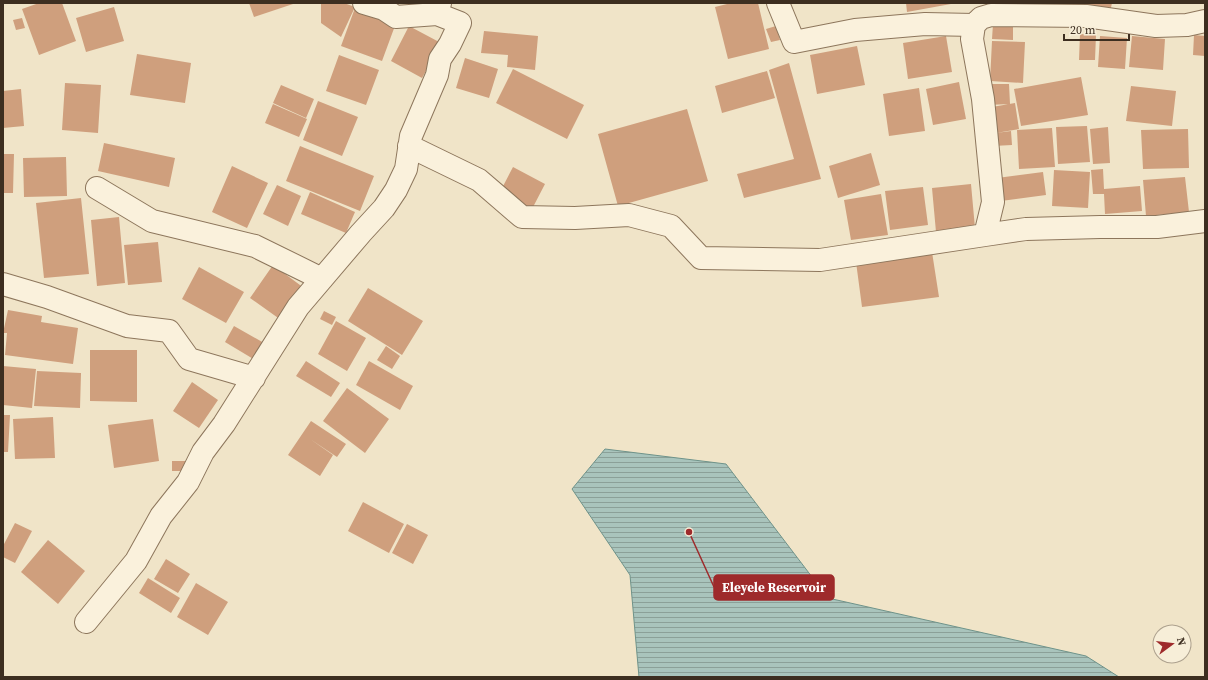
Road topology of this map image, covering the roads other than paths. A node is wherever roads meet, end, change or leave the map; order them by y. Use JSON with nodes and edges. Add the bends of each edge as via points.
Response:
{"nodes":[{"id":1,"x":364,"y":3,"type":"edge"},
{"id":2,"x":778,"y":3,"type":"edge"},
{"id":3,"x":438,"y":8,"type":"edge"},
{"id":4,"x":1205,"y":21,"type":"edge"},
{"id":5,"x":974,"y":25,"type":"junction"},
{"id":6,"x":409,"y":146,"type":"junction"},
{"id":7,"x":97,"y":188,"type":"dead end"},
{"id":8,"x":1205,"y":220,"type":"edge"},
{"id":9,"x":985,"y":235,"type":"junction"},
{"id":10,"x":322,"y":279,"type":"junction"},
{"id":11,"x":3,"y":284,"type":"edge"},
{"id":12,"x":254,"y":378,"type":"junction"},
{"id":13,"x":86,"y":622,"type":"dead end"}],
"edges":[{"from":1,"to":3,"type":"street","via":[[384,9],[396,17]]},
{"from":2,"to":5,"type":"street","via":[[794,42],[855,30],[925,24]]},
{"from":3,"to":6,"type":"street","via":[[460,23],[440,59],[438,75],[421,111]]},
{"from":4,"to":5,"type":"street","via":[[1187,25],[1156,26],[1086,16],[991,15],[981,18]]},
{"from":5,"to":9,"type":"street","via":[[972,39],[983,99],[993,202]]},
{"from":6,"to":9,"type":"street","via":[[480,180],[522,217],[629,215],[671,226],[701,258],[820,260]]},
{"from":6,"to":10,"type":"street","via":[[406,169],[396,190],[384,208]]},
{"from":7,"to":10,"type":"street","via":[[152,221],[255,246]]},
{"from":8,"to":9,"type":"street","via":[[1157,227],[1026,229]]},
{"from":10,"to":12,"type":"street","via":[[298,307]]},
{"from":11,"to":12,"type":"street","via":[[127,326],[169,331],[189,359]]},
{"from":12,"to":13,"type":"street","via":[[203,452],[188,482],[161,516],[136,561]]}]}
